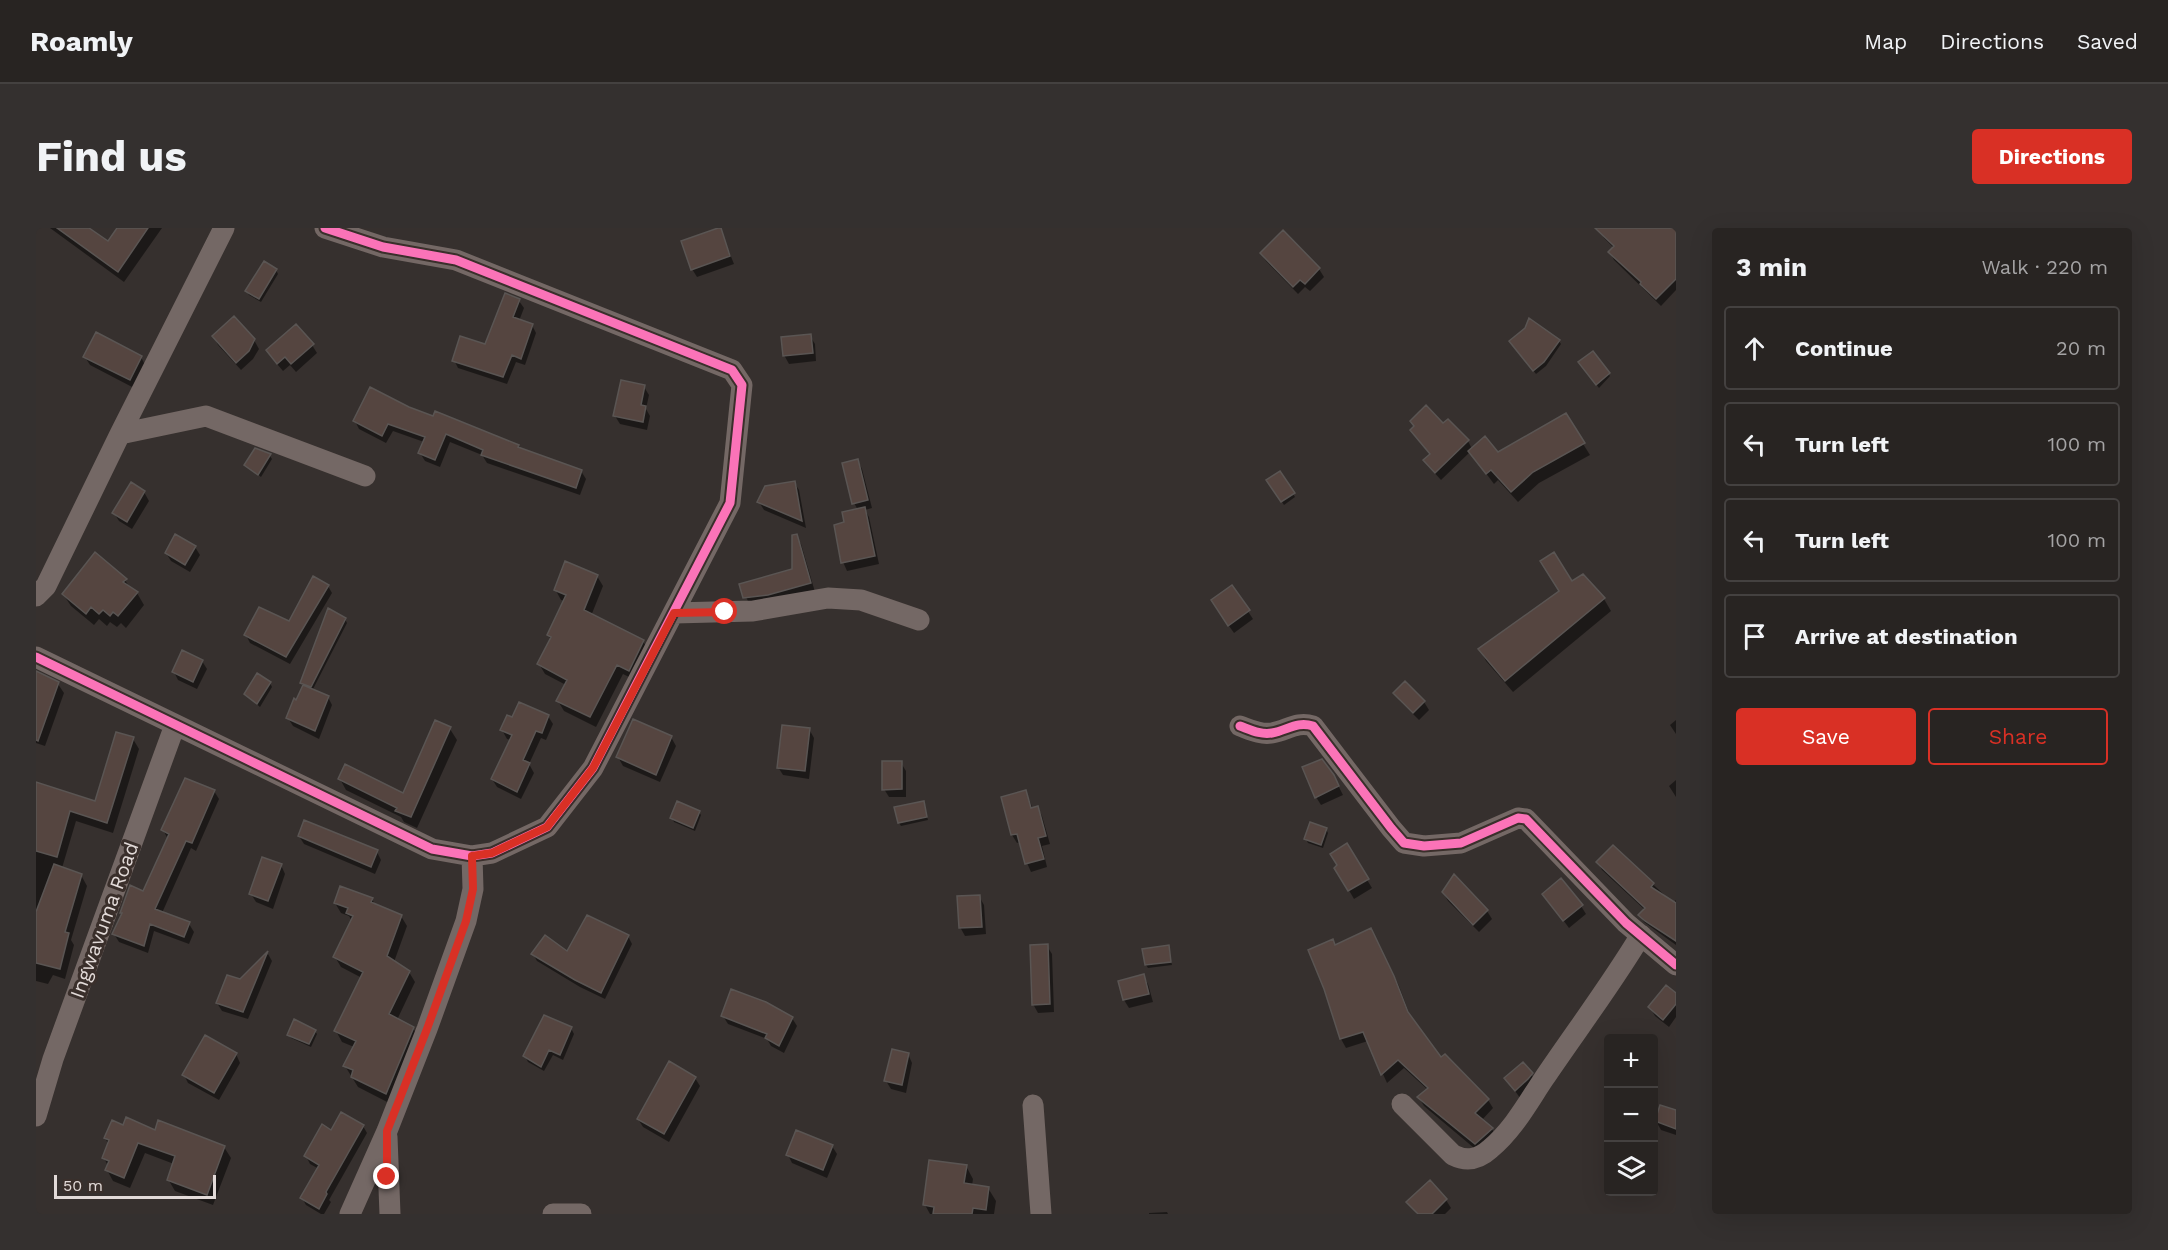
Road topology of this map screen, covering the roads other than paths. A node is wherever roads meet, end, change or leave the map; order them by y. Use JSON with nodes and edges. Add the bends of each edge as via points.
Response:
{"nodes":[{"id":1,"x":224,"y":228,"type":"edge"},
{"id":2,"x":325,"y":228,"type":"edge"},
{"id":3,"x":120,"y":434,"type":"junction"},
{"id":4,"x":365,"y":476,"type":"dead end"},
{"id":5,"x":36,"y":596,"type":"edge"},
{"id":6,"x":674,"y":613,"type":"junction"},
{"id":7,"x":919,"y":620,"type":"dead end"},
{"id":8,"x":36,"y":657,"type":"edge"},
{"id":9,"x":175,"y":725,"type":"junction"},
{"id":10,"x":1240,"y":726,"type":"dead end"},
{"id":11,"x":472,"y":856,"type":"junction"},
{"id":12,"x":1641,"y":935,"type":"junction"},
{"id":13,"x":1676,"y":965,"type":"edge"},
{"id":14,"x":1402,"y":1104,"type":"dead end"},
{"id":15,"x":1033,"y":1106,"type":"dead end"},
{"id":16,"x":36,"y":1116,"type":"edge"},
{"id":17,"x":387,"y":1131,"type":"junction"},
{"id":18,"x":350,"y":1214,"type":"edge"},
{"id":19,"x":390,"y":1214,"type":"edge"},
{"id":20,"x":553,"y":1214,"type":"edge"},
{"id":21,"x":581,"y":1214,"type":"edge"},
{"id":22,"x":1041,"y":1214,"type":"edge"}],
"edges":[{"from":1,"to":3,"type":"street"},
{"from":2,"to":6,"type":"street","via":[[383,247],[456,260],[732,370],[742,385],[730,503]]},
{"from":3,"to":4,"type":"street","via":[[206,416]]},
{"from":3,"to":5,"type":"street","via":[[46,586]]},
{"from":6,"to":7,"type":"street","via":[[753,611],[828,598],[861,600]]},
{"from":6,"to":11,"type":"street","via":[[593,768],[547,827],[492,853]]},
{"from":8,"to":9,"type":"street"},
{"from":9,"to":11,"type":"street","via":[[432,849]]},
{"from":9,"to":16,"type":"street","name":"Ingwavuma Road","via":[[53,1059]]},
{"from":10,"to":12,"type":"street","via":[[1260,733],[1273,733],[1294,724],[1314,726],[1404,843],[1461,843],[1518,818],[1526,819]]},
{"from":11,"to":17,"type":"street","via":[[473,889],[466,921]]},
{"from":12,"to":13,"type":"street"},
{"from":12,"to":14,"type":"street","via":[[1515,1122],[1490,1149],[1462,1160]]},
{"from":15,"to":22,"type":"street"},
{"from":17,"to":18,"type":"street"},
{"from":17,"to":19,"type":"street"},
{"from":20,"to":21,"type":"street"}]}
